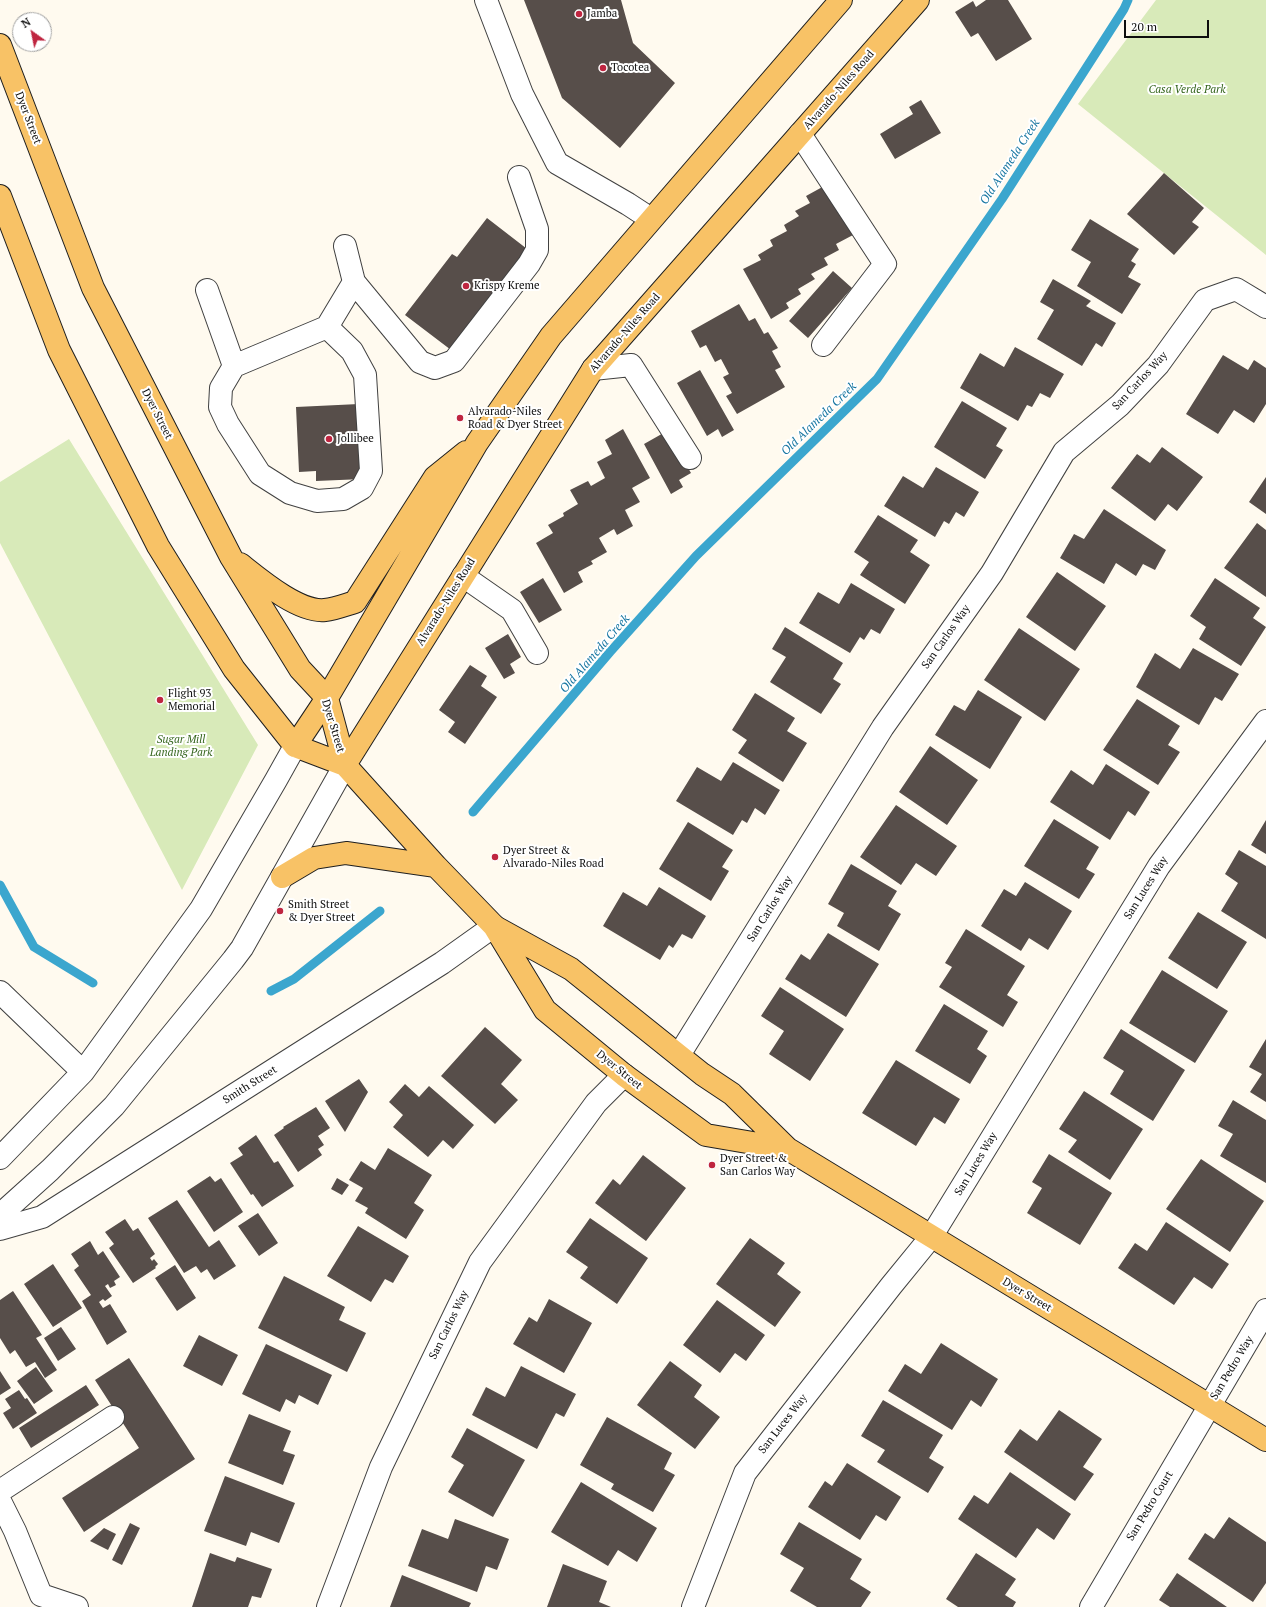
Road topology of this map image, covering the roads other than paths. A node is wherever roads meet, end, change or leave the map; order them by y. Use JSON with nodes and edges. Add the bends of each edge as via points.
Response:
{"nodes":[{"id":1,"x":486,"y":0,"type":"edge"},
{"id":2,"x":841,"y":0,"type":"edge"},
{"id":3,"x":918,"y":0,"type":"edge"},
{"id":4,"x":0,"y":45,"type":"edge"},
{"id":5,"x":800,"y":134,"type":"junction"},
{"id":6,"x":519,"y":178,"type":"dead end"},
{"id":7,"x":0,"y":196,"type":"edge"},
{"id":8,"x":651,"y":219,"type":"junction"},
{"id":9,"x":345,"y":246,"type":"dead end"},
{"id":10,"x":354,"y":282,"type":"junction"},
{"id":11,"x":207,"y":290,"type":"dead end"},
{"id":12,"x":1266,"y":307,"type":"edge"},
{"id":13,"x":327,"y":327,"type":"junction"},
{"id":14,"x":823,"y":345,"type":"dead end"},
{"id":15,"x":234,"y":366,"type":"junction"},
{"id":16,"x":593,"y":369,"type":"junction"},
{"id":17,"x":477,"y":443,"type":"junction"},
{"id":18,"x":690,"y":458,"type":"dead end"},
{"id":19,"x":231,"y":557,"type":"junction"},
{"id":20,"x":463,"y":576,"type":"junction"},
{"id":21,"x":536,"y":653,"type":"dead end"},
{"id":22,"x":327,"y":698,"type":"junction"},
{"id":23,"x":1266,"y":720,"type":"edge"},
{"id":24,"x":295,"y":746,"type":"junction"},
{"id":25,"x":345,"y":765,"type":"junction"},
{"id":26,"x":436,"y":866,"type":"junction"},
{"id":27,"x":282,"y":877,"type":"junction"},
{"id":28,"x":494,"y":926,"type":"junction"},
{"id":29,"x":0,"y":992,"type":"edge"},
{"id":30,"x":679,"y":1055,"type":"junction"},
{"id":31,"x":83,"y":1072,"type":"junction"},
{"id":32,"x":624,"y":1075,"type":"junction"},
{"id":33,"x":788,"y":1149,"type":"junction"},
{"id":34,"x":0,"y":1158,"type":"edge"},
{"id":35,"x":0,"y":1215,"type":"edge"},
{"id":36,"x":0,"y":1229,"type":"edge"},
{"id":37,"x":931,"y":1237,"type":"junction"},
{"id":38,"x":1266,"y":1310,"type":"edge"},
{"id":39,"x":1209,"y":1406,"type":"junction"},
{"id":40,"x":113,"y":1417,"type":"dead end"},
{"id":41,"x":1266,"y":1440,"type":"edge"},
{"id":42,"x":0,"y":1491,"type":"edge"},
{"id":43,"x":0,"y":1501,"type":"edge"},
{"id":44,"x":77,"y":1607,"type":"edge"},
{"id":45,"x":328,"y":1607,"type":"edge"},
{"id":46,"x":693,"y":1607,"type":"edge"},
{"id":47,"x":1091,"y":1607,"type":"edge"}],
"edges":[{"from":1,"to":8,"type":"street","via":[[522,94],[557,163]]},
{"from":2,"to":8,"type":"main road"},
{"from":3,"to":5,"type":"main road","name":"Alvarado-Niles Road"},
{"from":4,"to":19,"type":"main road","name":"Dyer Street","via":[[93,288]]},
{"from":5,"to":14,"type":"street","via":[[885,264]]},
{"from":5,"to":16,"type":"main road","name":"Alvarado-Niles Road"},
{"from":6,"to":10,"type":"street","via":[[537,229],[538,250],[454,361],[435,368],[420,362]]},
{"from":7,"to":24,"type":"main road","via":[[59,350],[158,546],[234,669]]},
{"from":8,"to":17,"type":"main road","via":[[551,336]]},
{"from":9,"to":10,"type":"street"},
{"from":10,"to":13,"type":"street"},
{"from":11,"to":15,"type":"street"},
{"from":12,"to":30,"type":"street","name":"San Carlos Way","via":[[1236,289],[1205,300],[1158,365],[1120,405],[1064,452],[992,573],[883,728]]},
{"from":13,"to":15,"type":"street"},
{"from":13,"to":15,"type":"street","via":[[352,351],[365,375],[371,471],[362,488],[343,499],[317,501],[290,493],[260,474],[220,407],[220,388]]},
{"from":16,"to":18,"type":"street","via":[[631,365]]},
{"from":16,"to":20,"type":"main road","name":"Alvarado-Niles Road"},
{"from":17,"to":19,"type":"main road","via":[[435,477],[355,602],[324,611],[307,607],[283,597]]},
{"from":17,"to":22,"type":"main road"},
{"from":19,"to":22,"type":"main road","name":"Dyer Street","via":[[300,669]]},
{"from":20,"to":21,"type":"street","via":[[512,610]]},
{"from":20,"to":25,"type":"main road","name":"Alvarado-Niles Road"},
{"from":22,"to":24,"type":"main road"},
{"from":22,"to":25,"type":"main road","name":"Dyer Street"},
{"from":23,"to":37,"type":"street","name":"San Luces Way","via":[[1159,866]]},
{"from":24,"to":25,"type":"main road","name":"Dyer Street"},
{"from":24,"to":31,"type":"street","via":[[201,909]]},
{"from":25,"to":26,"type":"main road","name":"Dyer Street"},
{"from":25,"to":27,"type":"street"},
{"from":26,"to":27,"type":"main road","via":[[346,853],[314,858]]},
{"from":26,"to":28,"type":"main road","name":"Dyer Street"},
{"from":27,"to":35,"type":"street","via":[[242,948],[114,1106],[50,1170]]},
{"from":28,"to":30,"type":"main road","name":"Dyer Street","via":[[571,969]]},
{"from":28,"to":32,"type":"main road","name":"Dyer Street","via":[[545,1010]]},
{"from":28,"to":36,"type":"street","name":"Smith Street","via":[[435,967],[42,1217]]},
{"from":29,"to":31,"type":"street"},
{"from":30,"to":33,"type":"main road","name":"Dyer Street","via":[[732,1094]]},
{"from":31,"to":34,"type":"street"},
{"from":32,"to":33,"type":"main road","name":"Dyer Street","via":[[706,1135]]},
{"from":32,"to":45,"type":"street","name":"San Carlos Way","via":[[596,1103],[480,1262],[381,1467]]},
{"from":33,"to":37,"type":"main road","name":"Dyer Street"},
{"from":37,"to":39,"type":"main road","name":"Dyer Street"},
{"from":37,"to":46,"type":"street","name":"San Luces Way","via":[[745,1473]]},
{"from":38,"to":39,"type":"street","name":"San Pedro Way"},
{"from":39,"to":41,"type":"main road","name":"Dyer Street"},
{"from":39,"to":47,"type":"street","name":"San Pedro Court"},
{"from":40,"to":42,"type":"street"},
{"from":43,"to":44,"type":"street","via":[[41,1595]]}]}
